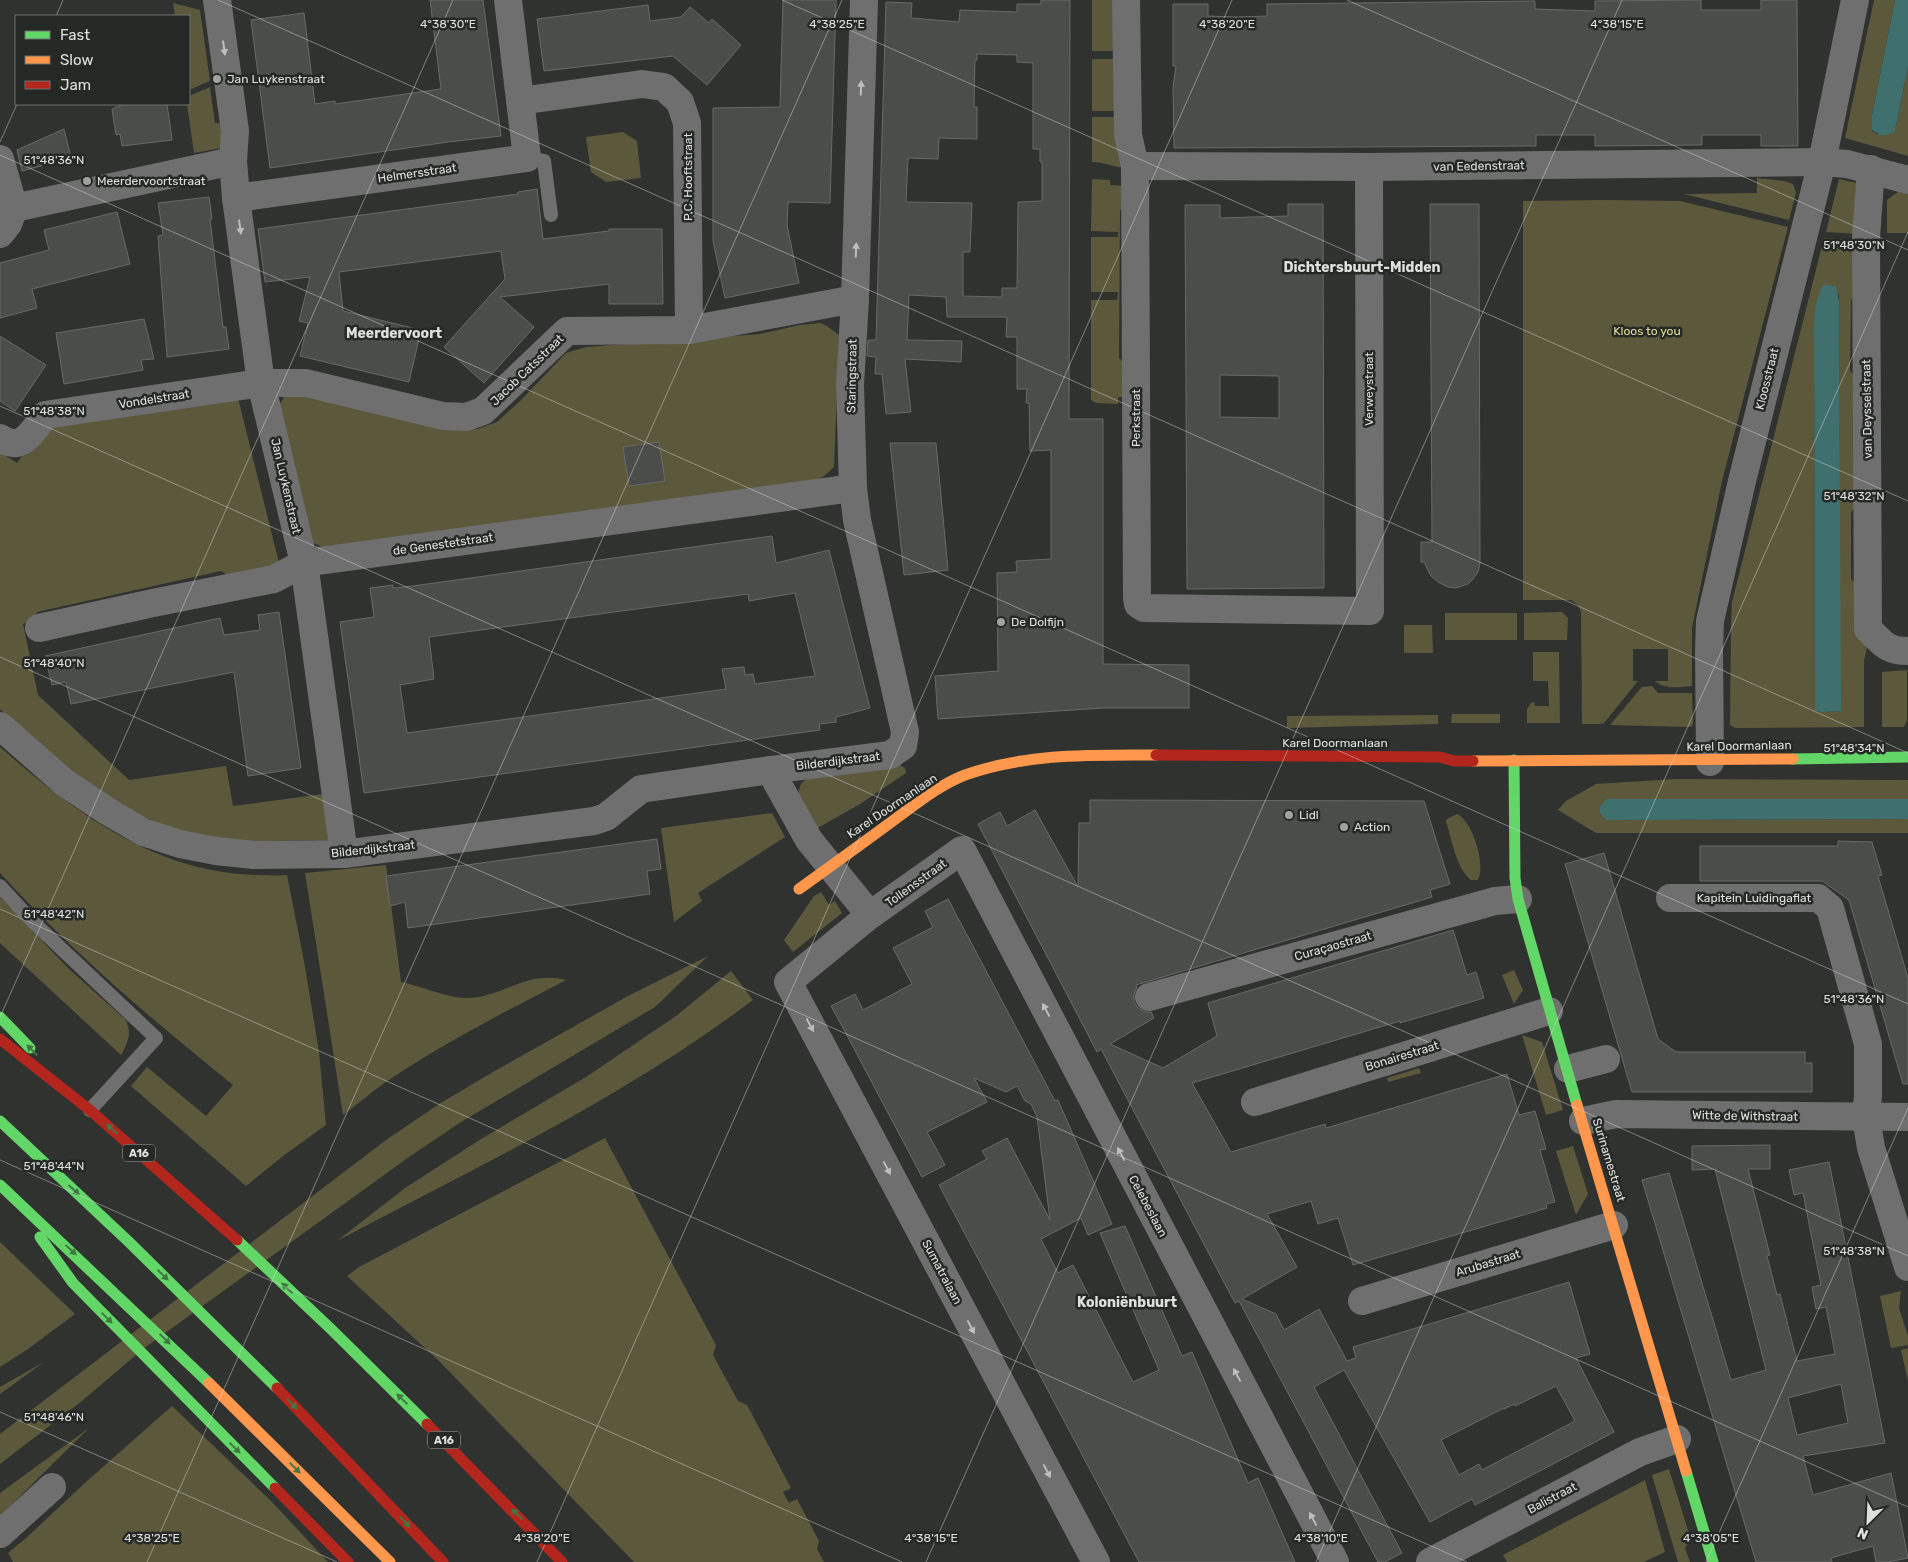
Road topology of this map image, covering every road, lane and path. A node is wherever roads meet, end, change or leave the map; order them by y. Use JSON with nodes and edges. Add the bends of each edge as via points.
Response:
{"nodes":[{"id":1,"x":217,"y":0,"type":"edge"},
{"id":2,"x":508,"y":0,"type":"edge"},
{"id":3,"x":864,"y":0,"type":"edge"},
{"id":4,"x":1126,"y":0,"type":"edge"},
{"id":5,"x":1855,"y":0,"type":"edge"},
{"id":6,"x":520,"y":101,"type":"junction"},
{"id":7,"x":527,"y":158,"type":"junction"},
{"id":8,"x":0,"y":159,"type":"edge"},
{"id":9,"x":233,"y":161,"type":"junction"},
{"id":10,"x":1822,"y":162,"type":"junction"},
{"id":11,"x":1135,"y":166,"type":"junction"},
{"id":12,"x":1368,"y":167,"type":"junction"},
{"id":13,"x":1871,"y":169,"type":"junction"},
{"id":14,"x":1908,"y":180,"type":"edge"},
{"id":15,"x":236,"y":198,"type":"junction"},
{"id":16,"x":14,"y":208,"type":"junction"},
{"id":17,"x":551,"y":216,"type":"dead end"},
{"id":18,"x":0,"y":234,"type":"edge"},
{"id":19,"x":855,"y":299,"type":"junction"},
{"id":20,"x":689,"y":330,"type":"junction"},
{"id":21,"x":262,"y":383,"type":"junction"},
{"id":22,"x":0,"y":438,"type":"edge"},
{"id":23,"x":853,"y":488,"type":"junction"},
{"id":24,"x":304,"y":563,"type":"junction"},
{"id":25,"x":1370,"y":611,"type":"joint"},
{"id":26,"x":39,"y":628,"type":"dead end"},
{"id":27,"x":1908,"y":651,"type":"edge"},
{"id":28,"x":0,"y":726,"type":"edge"},
{"id":29,"x":903,"y":746,"type":"joint"},
{"id":30,"x":1908,"y":757,"type":"edge"},
{"id":31,"x":1514,"y":760,"type":"junction"},
{"id":32,"x":1710,"y":762,"type":"junction"},
{"id":33,"x":770,"y":770,"type":"junction"},
{"id":34,"x":962,"y":850,"type":"joint"},
{"id":35,"x":344,"y":854,"type":"junction"},
{"id":36,"x":830,"y":866,"type":"junction"},
{"id":37,"x":0,"y":886,"type":"edge"},
{"id":38,"x":799,"y":889,"type":"dead end"},
{"id":39,"x":1670,"y":898,"type":"dead end"},
{"id":40,"x":1518,"y":899,"type":"junction"},
{"id":41,"x":870,"y":915,"type":"junction"},
{"id":42,"x":788,"y":982,"type":"joint"},
{"id":43,"x":1149,"y":997,"type":"dead end"},
{"id":44,"x":1549,"y":1011,"type":"junction"},
{"id":45,"x":0,"y":1017,"type":"edge"},
{"id":46,"x":0,"y":1039,"type":"edge"},
{"id":47,"x":1606,"y":1059,"type":"dead end"},
{"id":48,"x":1568,"y":1069,"type":"junction"},
{"id":49,"x":1255,"y":1102,"type":"dead end"},
{"id":50,"x":90,"y":1110,"type":"junction"},
{"id":51,"x":1866,"y":1117,"type":"junction"},
{"id":52,"x":1908,"y":1117,"type":"edge"},
{"id":53,"x":0,"y":1121,"type":"edge"},
{"id":54,"x":1583,"y":1121,"type":"junction"},
{"id":55,"x":0,"y":1185,"type":"edge"},
{"id":56,"x":10,"y":1194,"type":"junction"},
{"id":57,"x":1614,"y":1225,"type":"junction"},
{"id":58,"x":1908,"y":1267,"type":"edge"},
{"id":59,"x":1362,"y":1301,"type":"dead end"},
{"id":60,"x":1677,"y":1439,"type":"junction"},
{"id":61,"x":52,"y":1487,"type":"dead end"},
{"id":62,"x":0,"y":1534,"type":"edge"},
{"id":63,"x":348,"y":1562,"type":"edge"},
{"id":64,"x":390,"y":1562,"type":"edge"},
{"id":65,"x":443,"y":1562,"type":"edge"},
{"id":66,"x":562,"y":1562,"type":"edge"},
{"id":67,"x":1096,"y":1562,"type":"edge"},
{"id":68,"x":1335,"y":1562,"type":"edge"},
{"id":69,"x":1430,"y":1562,"type":"edge"},
{"id":70,"x":1713,"y":1562,"type":"edge"}],
"edges":[{"from":1,"to":9,"type":"street","name":"Jan Luykenstraat","one_way":true,"via":[[235,131]]},
{"from":2,"to":6,"type":"street"},
{"from":19,"to":3,"type":"street","name":"Staringstraat","one_way":true},
{"from":4,"to":11,"type":"street","name":"Perkstraat","via":[[1128,135]]},
{"from":5,"to":10,"type":"street","name":"Kloosstraat"},
{"from":6,"to":7,"type":"street"},
{"from":6,"to":20,"type":"street","name":"P.C. Hooftstraat","via":[[642,84],[664,88],[680,102],[687,123]]},
{"from":7,"to":15,"type":"street","name":"Helmersstraat"},
{"from":7,"to":17,"type":"lane","via":[[544,161]]},
{"from":8,"to":16,"type":"street"},
{"from":9,"to":15,"type":"street","name":"Jan Luykenstraat"},
{"from":9,"to":16,"type":"street"},
{"from":10,"to":12,"type":"street","name":"van Eedenstraat"},
{"from":10,"to":13,"type":"street","name":"van Eedenstraat"},
{"from":10,"to":32,"type":"street","name":"Kloosstraat","via":[[1710,621]]},
{"from":11,"to":12,"type":"street","name":"van Eedenstraat"},
{"from":11,"to":25,"type":"street","name":"Perkstraat","via":[[1138,604],[1144,608]]},
{"from":12,"to":25,"type":"street","name":"Verweystraat"},
{"from":13,"to":14,"type":"street","name":"van Eedenstraat"},
{"from":13,"to":27,"type":"street","name":"van Deysselstraat","via":[[1866,237],[1868,629],[1894,651]]},
{"from":15,"to":21,"type":"street","name":"Jan Luykenstraat","one_way":true},
{"from":16,"to":18,"type":"street"},
{"from":19,"to":20,"type":"street","name":"Jacob Catsstraat"},
{"from":19,"to":23,"type":"street","name":"Staringstraat","via":[[850,386]]},
{"from":20,"to":21,"type":"street","name":"Jacob Catsstraat","via":[[567,331],[483,411],[466,417],[443,416],[306,383]]},
{"from":21,"to":22,"type":"street","name":"Vondelstraat","via":[[45,416],[30,436],[20,443],[7,443]]},
{"from":21,"to":24,"type":"street","name":"Jan Luykenstraat"},
{"from":23,"to":24,"type":"street","name":"de Genestetstraat"},
{"from":23,"to":29,"type":"street","name":"Staringstraat","via":[[857,520],[905,732]]},
{"from":24,"to":26,"type":"street","name":"de Genestetstraat","via":[[274,579]]},
{"from":24,"to":35,"type":"street","name":"Jan Luykenstraat"},
{"from":28,"to":35,"type":"street","name":"Bilderdijkstraat","via":[[65,783],[143,832],[216,851],[254,855]]},
{"from":29,"to":33,"type":"street","name":"Bilderdijkstraat","via":[[890,755]]},
{"from":30,"to":32,"type":"main road","name":"Karel Doormanlaan"},
{"from":31,"to":32,"type":"main road","name":"Karel Doormanlaan"},
{"from":31,"to":36,"type":"main road","name":"Karel Doormanlaan","via":[[1068,755],[1023,760],[964,776],[931,793]]},
{"from":31,"to":40,"type":"main road","name":"Surinamestraat"},
{"from":33,"to":35,"type":"street","name":"Bilderdijkstraat","via":[[640,789],[606,817],[594,821]]},
{"from":33,"to":36,"type":"street","via":[[809,840]]},
{"from":34,"to":41,"type":"street","name":"Tollensstraat"},
{"from":68,"to":34,"type":"street","name":"Celebeslaan","one_way":true},
{"from":36,"to":38,"type":"main road","name":"Karel Doormanlaan"},
{"from":36,"to":41,"type":"street"},
{"from":37,"to":50,"type":"lane","via":[[31,920],[156,1038]]},
{"from":39,"to":51,"type":"street","name":"Kapitein Luidingaflat","via":[[1818,898],[1830,908],[1868,1044]]},
{"from":40,"to":43,"type":"street","name":"Curaçaostraat","via":[[1495,901]]},
{"from":40,"to":44,"type":"main road","name":"Surinamestraat"},
{"from":41,"to":42,"type":"street","name":"Tollensstraat"},
{"from":42,"to":67,"type":"street","name":"Sumatralaan","one_way":true},
{"from":44,"to":48,"type":"main road","name":"Surinamestraat"},
{"from":44,"to":49,"type":"street","name":"Bonairestraat"},
{"from":50,"to":45,"type":"main road","number":"A16","one_way":true},
{"from":46,"to":50,"type":"main road","number":"A16"},
{"from":47,"to":48,"type":"street"},
{"from":48,"to":54,"type":"main road","name":"Surinamestraat"},
{"from":66,"to":50,"type":"main road","number":"A16","one_way":true,"via":[[463,1458],[323,1321]]},
{"from":51,"to":52,"type":"street","name":"Witte de Withstraat"},
{"from":51,"to":54,"type":"street","name":"Witte de Withstraat","via":[[1616,1114]]},
{"from":51,"to":58,"type":"street","name":"Kapitein Luidingaflat","via":[[1871,1148]]},
{"from":53,"to":65,"type":"main road","one_way":true,"via":[[259,1369]]},
{"from":54,"to":57,"type":"main road","name":"Surinamestraat"},
{"from":55,"to":56,"type":"main road"},
{"from":56,"to":63,"type":"main road","one_way":true,"via":[[73,1283]]},
{"from":56,"to":64,"type":"main road","one_way":true,"via":[[224,1396]]},
{"from":57,"to":59,"type":"street","name":"Arubastraat"},
{"from":57,"to":60,"type":"main road","name":"Surinamestraat"},
{"from":60,"to":69,"type":"street","name":"Balistraat","via":[[1640,1452]]},
{"from":60,"to":70,"type":"main road","name":"Surinamestraat"},
{"from":61,"to":62,"type":"street"}]}
